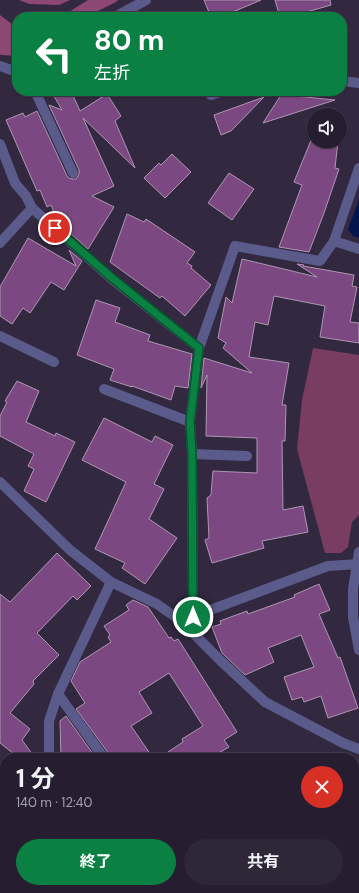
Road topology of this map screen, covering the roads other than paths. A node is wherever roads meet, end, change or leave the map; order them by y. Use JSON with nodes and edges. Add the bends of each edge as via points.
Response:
{"nodes":[{"id":1,"x":144,"y":0,"type":"edge"},
{"id":2,"x":124,"y":12,"type":"edge"},
{"id":3,"x":0,"y":66,"type":"edge"},
{"id":4,"x":12,"y":70,"type":"edge"},
{"id":5,"x":347,"y":82,"type":"edge"},
{"id":6,"x":359,"y":83,"type":"edge"},
{"id":7,"x":37,"y":96,"type":"edge"},
{"id":8,"x":0,"y":144,"type":"edge"},
{"id":9,"x":359,"y":168,"type":"edge"},
{"id":10,"x":73,"y":174,"type":"dead end"},
{"id":11,"x":32,"y":208,"type":"junction"},
{"id":12,"x":334,"y":240,"type":"junction"},
{"id":13,"x":0,"y":243,"type":"edge"},
{"id":14,"x":359,"y":249,"type":"edge"},
{"id":15,"x":0,"y":336,"type":"edge"},
{"id":16,"x":199,"y":348,"type":"junction"},
{"id":17,"x":54,"y":362,"type":"dead end"},
{"id":18,"x":104,"y":389,"type":"dead end"},
{"id":19,"x":190,"y":422,"type":"junction"},
{"id":20,"x":192,"y":454,"type":"junction"},
{"id":21,"x":247,"y":456,"type":"dead end"},
{"id":22,"x":0,"y":482,"type":"edge"},
{"id":23,"x":359,"y":552,"type":"edge"},
{"id":24,"x":358,"y":564,"type":"edge"},
{"id":25,"x":111,"y":582,"type":"junction"},
{"id":26,"x":193,"y":617,"type":"junction"},
{"id":27,"x":181,"y":621,"type":"junction"},
{"id":28,"x":358,"y":650,"type":"edge"},
{"id":29,"x":58,"y":694,"type":"junction"},
{"id":30,"x":359,"y":749,"type":"edge"},
{"id":31,"x":49,"y":753,"type":"edge"},
{"id":32,"x":100,"y":753,"type":"edge"}],
"edges":[{"from":1,"to":2,"type":"street"},
{"from":3,"to":4,"type":"street"},
{"from":5,"to":6,"type":"street"},
{"from":7,"to":10,"type":"street"},
{"from":8,"to":11,"type":"street","via":[[14,183],[26,196]]},
{"from":9,"to":12,"type":"street"},
{"from":11,"to":13,"type":"street"},
{"from":11,"to":16,"type":"street","via":[[112,278]]},
{"from":12,"to":14,"type":"street"},
{"from":12,"to":16,"type":"street","via":[[320,261],[235,246]]},
{"from":15,"to":17,"type":"street"},
{"from":16,"to":19,"type":"street"},
{"from":18,"to":19,"type":"street"},
{"from":19,"to":20,"type":"street"},
{"from":20,"to":21,"type":"street"},
{"from":20,"to":26,"type":"street"},
{"from":22,"to":25,"type":"street","via":[[70,550]]},
{"from":23,"to":24,"type":"street"},
{"from":24,"to":26,"type":"street","via":[[328,566]]},
{"from":24,"to":28,"type":"street","via":[[353,589],[353,617]]},
{"from":25,"to":27,"type":"street","via":[[157,604]]},
{"from":25,"to":29,"type":"street"},
{"from":26,"to":27,"type":"street"},
{"from":27,"to":30,"type":"street","via":[[265,702]]},
{"from":29,"to":31,"type":"street","via":[[49,721]]},
{"from":29,"to":32,"type":"street"}]}
